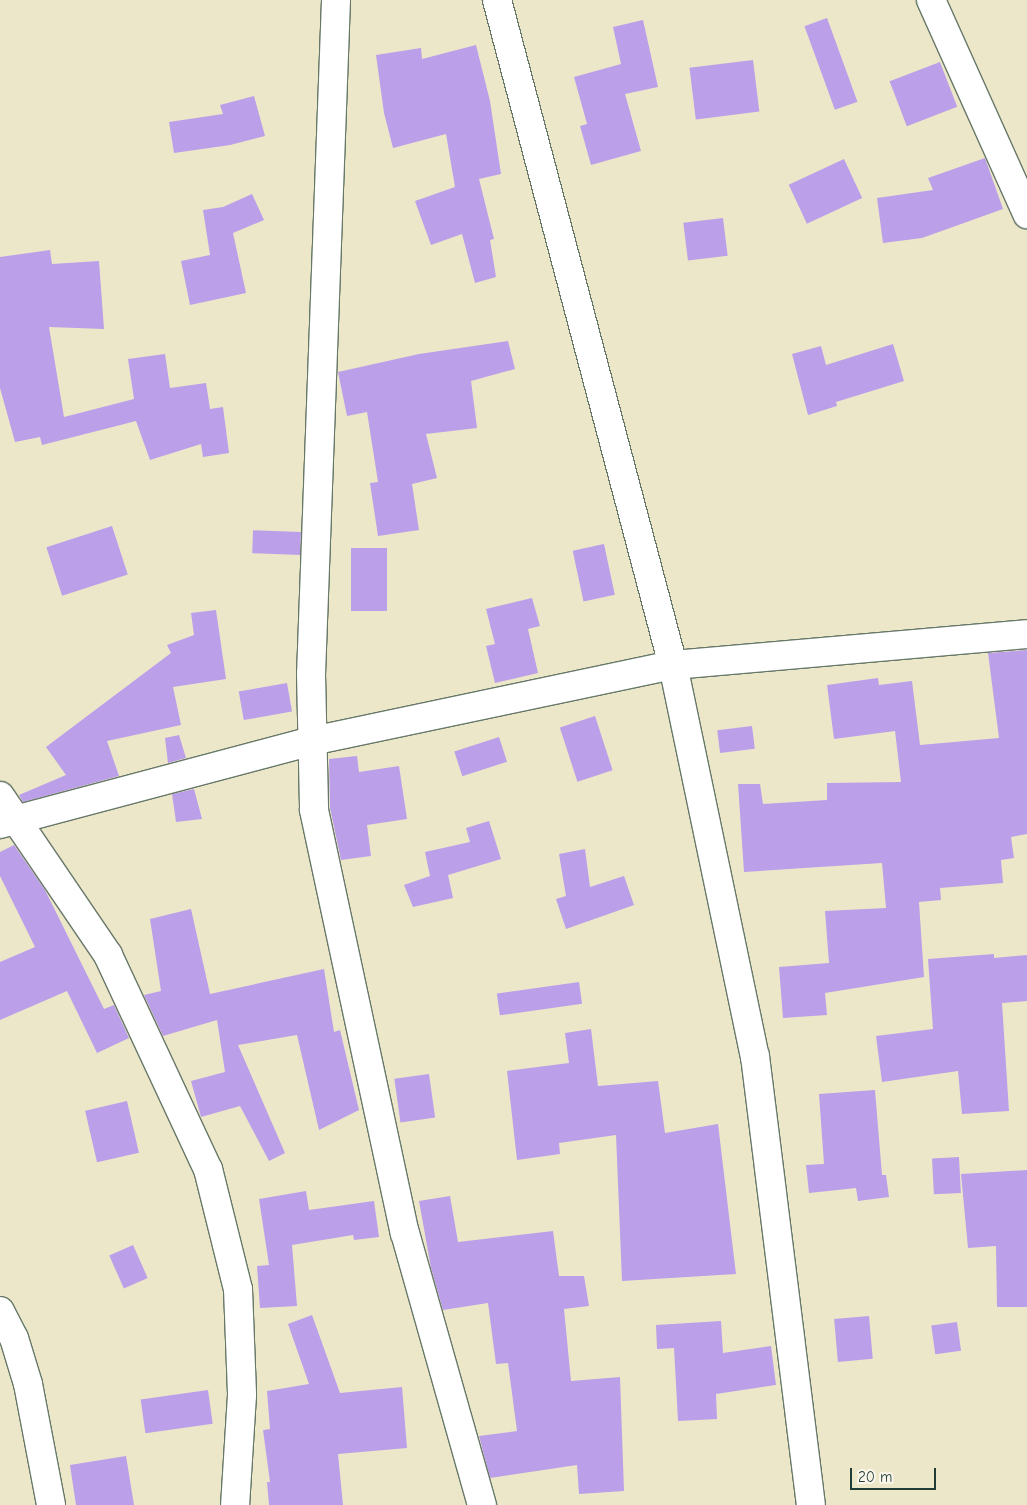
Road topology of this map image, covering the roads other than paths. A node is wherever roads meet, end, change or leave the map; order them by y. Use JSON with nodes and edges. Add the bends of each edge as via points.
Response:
{"nodes":[{"id":1,"x":336,"y":0,"type":"edge"},
{"id":2,"x":497,"y":0,"type":"edge"},
{"id":3,"x":931,"y":0,"type":"edge"},
{"id":4,"x":1027,"y":214,"type":"edge"},
{"id":5,"x":1027,"y":634,"type":"edge"},
{"id":6,"x":674,"y":666,"type":"junction"},
{"id":7,"x":312,"y":741,"type":"junction"},
{"id":8,"x":0,"y":796,"type":"edge"},
{"id":9,"x":9,"y":821,"type":"edge"},
{"id":10,"x":0,"y":1311,"type":"edge"},
{"id":11,"x":51,"y":1505,"type":"edge"},
{"id":12,"x":235,"y":1505,"type":"edge"},
{"id":13,"x":482,"y":1505,"type":"edge"},
{"id":14,"x":811,"y":1505,"type":"edge"}],
"edges":[{"from":1,"to":7,"type":"street","via":[[311,674]]},
{"from":2,"to":6,"type":"street"},
{"from":3,"to":4,"type":"street"},
{"from":5,"to":6,"type":"street"},
{"from":6,"to":7,"type":"street"},
{"from":6,"to":14,"type":"street","via":[[754,1056]]},
{"from":7,"to":9,"type":"street"},
{"from":7,"to":13,"type":"street","via":[[314,810],[400,1214]]},
{"from":8,"to":9,"type":"street"},
{"from":9,"to":12,"type":"street","via":[[108,955],[208,1169],[238,1289],[242,1395]]},
{"from":10,"to":11,"type":"street","via":[[14,1338],[28,1384]]}]}
